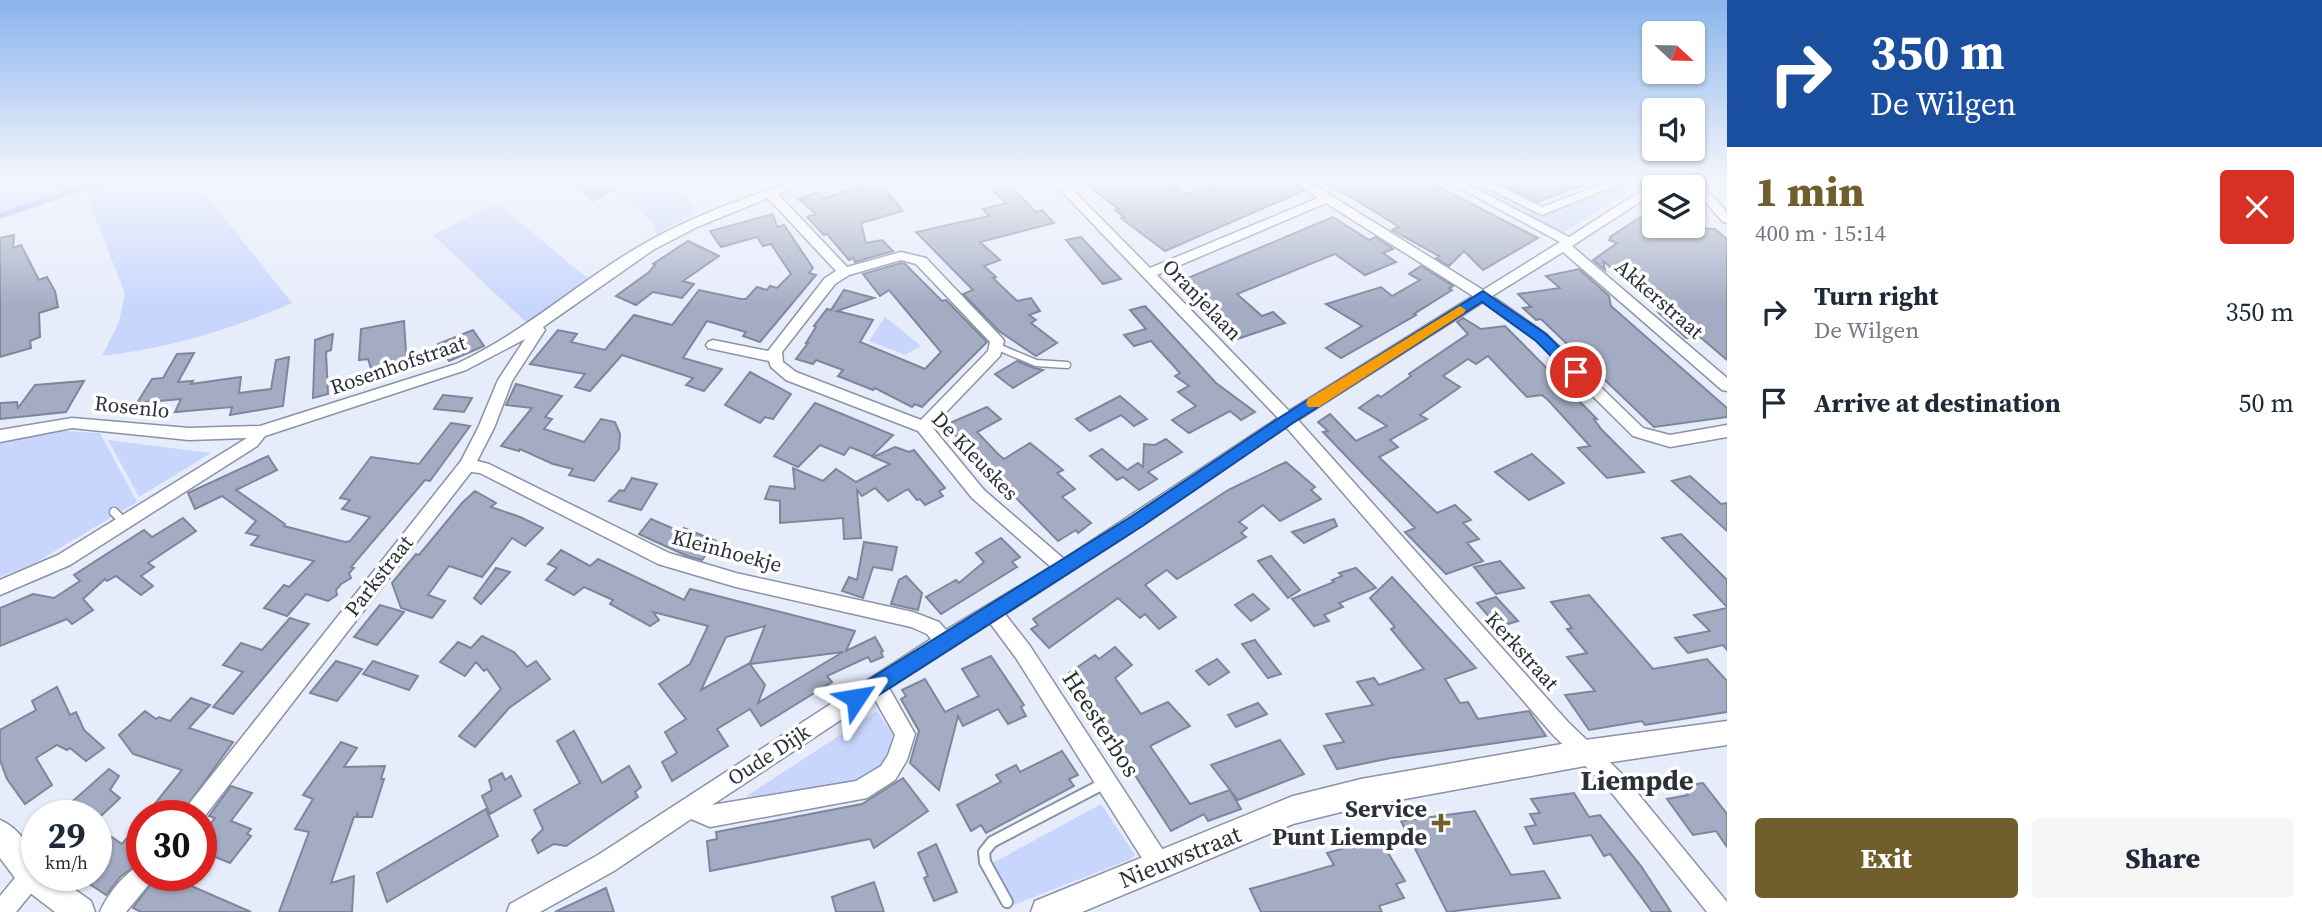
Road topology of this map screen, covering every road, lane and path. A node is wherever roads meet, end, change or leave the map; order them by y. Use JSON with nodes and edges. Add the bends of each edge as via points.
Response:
{"nodes":[{"id":1,"x":695,"y":223,"type":"edge"},
{"id":2,"x":798,"y":223,"type":"edge"},
{"id":3,"x":1098,"y":223,"type":"edge"},
{"id":4,"x":1270,"y":223,"type":"edge"},
{"id":5,"x":1367,"y":223,"type":"edge"},
{"id":6,"x":1528,"y":223,"type":"edge"},
{"id":7,"x":1595,"y":223,"type":"edge"},
{"id":8,"x":1565,"y":243,"type":"junction"},
{"id":9,"x":844,"y":272,"type":"junction"},
{"id":10,"x":1148,"y":274,"type":"junction"},
{"id":11,"x":1483,"y":296,"type":"junction"},
{"id":12,"x":544,"y":322,"type":"junction"},
{"id":13,"x":713,"y":345,"type":"dead end"},
{"id":14,"x":998,"y":348,"type":"junction"},
{"id":15,"x":493,"y":354,"type":"junction"},
{"id":16,"x":774,"y":357,"type":"junction"},
{"id":17,"x":514,"y":364,"type":"junction"},
{"id":18,"x":1067,"y":365,"type":"dead end"},
{"id":19,"x":1727,"y":386,"type":"edge"},
{"id":20,"x":1287,"y":419,"type":"junction"},
{"id":21,"x":923,"y":427,"type":"junction"},
{"id":22,"x":1727,"y":431,"type":"edge"},
{"id":23,"x":260,"y":432,"type":"junction"},
{"id":24,"x":0,"y":436,"type":"edge"},
{"id":25,"x":467,"y":465,"type":"junction"},
{"id":26,"x":1062,"y":567,"type":"junction"},
{"id":27,"x":0,"y":588,"type":"edge"},
{"id":28,"x":993,"y":613,"type":"junction"},
{"id":29,"x":944,"y":641,"type":"junction"},
{"id":30,"x":877,"y":685,"type":"junction"},
{"id":31,"x":1727,"y":733,"type":"edge"},
{"id":32,"x":1585,"y":752,"type":"junction"},
{"id":33,"x":1107,"y":782,"type":"junction"},
{"id":34,"x":205,"y":800,"type":"edge"},
{"id":35,"x":689,"y":808,"type":"junction"},
{"id":36,"x":0,"y":834,"type":"edge"},
{"id":37,"x":21,"y":862,"type":"edge"},
{"id":38,"x":1160,"y":866,"type":"junction"},
{"id":39,"x":21,"y":889,"type":"edge"},
{"id":40,"x":52,"y":891,"type":"edge"},
{"id":41,"x":129,"y":891,"type":"edge"},
{"id":42,"x":1007,"y":902,"type":"dead end"},
{"id":43,"x":1,"y":912,"type":"edge"},
{"id":44,"x":80,"y":912,"type":"edge"},
{"id":45,"x":111,"y":912,"type":"edge"},
{"id":46,"x":518,"y":912,"type":"edge"},
{"id":47,"x":1046,"y":912,"type":"edge"},
{"id":48,"x":1721,"y":912,"type":"edge"}],
"edges":[{"from":1,"to":12,"type":"street","name":"Rosenhofstraat","via":[[626,261]]},
{"from":2,"to":9,"type":"street"},
{"from":3,"to":10,"type":"street","name":"Oranjelaan"},
{"from":4,"to":10,"type":"street"},
{"from":5,"to":11,"type":"street"},
{"from":6,"to":8,"type":"street","name":"Akkerstraat"},
{"from":7,"to":8,"type":"street","name":"Oude Dijk"},
{"from":8,"to":11,"type":"street","name":"Oude Dijk"},
{"from":8,"to":19,"type":"street","name":"Akkerstraat"},
{"from":9,"to":14,"type":"street","via":[[901,256],[921,261],[997,341]]},
{"from":9,"to":16,"type":"street","via":[[830,281]]},
{"from":10,"to":20,"type":"street","name":"Oranjelaan"},
{"from":11,"to":20,"type":"street","name":"Oude Dijk"},
{"from":11,"to":22,"type":"street","via":[[1541,337],[1638,432],[1671,441]]},
{"from":12,"to":15,"type":"street","name":"Rosenhofstraat"},
{"from":12,"to":17,"type":"street","name":"Parkstraat"},
{"from":13,"to":16,"type":"street"},
{"from":14,"to":18,"type":"lane","via":[[1036,363]]},
{"from":14,"to":21,"type":"street"},
{"from":15,"to":17,"type":"street"},
{"from":15,"to":23,"type":"street","name":"Rosenhofstraat"},
{"from":16,"to":21,"type":"street","name":"De Kleuskes","via":[[776,365],[791,376]]},
{"from":17,"to":25,"type":"street","name":"Parkstraat"},
{"from":20,"to":26,"type":"street","name":"Oude Dijk"},
{"from":20,"to":32,"type":"street","name":"Kerkstraat"},
{"from":21,"to":26,"type":"street","name":"De Kleuskes","via":[[978,494]]},
{"from":23,"to":24,"type":"street","name":"Rosenlo","via":[[189,434],[72,423]]},
{"from":23,"to":27,"type":"street","name":"Rosenhofstraat","via":[[252,442],[119,517],[64,560]]},
{"from":25,"to":29,"type":"street","name":"Kleinhoekje","via":[[482,468],[664,559],[913,620],[933,628]]},
{"from":25,"to":34,"type":"street","name":"Parkstraat"},
{"from":26,"to":28,"type":"street","name":"Oude Dijk"},
{"from":28,"to":29,"type":"street","name":"Oude Dijk"},
{"from":28,"to":33,"type":"street","name":"Heesterbos"},
{"from":29,"to":30,"type":"street","name":"Oude Dijk"},
{"from":30,"to":35,"type":"street","name":"Oude Dijk"},
{"from":30,"to":35,"type":"street","via":[[905,734],[888,773],[860,791],[710,816]]},
{"from":31,"to":32,"type":"street","name":"Nieuwstraat"},
{"from":32,"to":38,"type":"street","name":"Nieuwstraat","via":[[1293,810]]},
{"from":32,"to":48,"type":"street","name":"Kerkstraat","via":[[1614,780]]},
{"from":33,"to":38,"type":"street","name":"Heesterbos"},
{"from":33,"to":42,"type":"lane","via":[[992,842],[984,852],[985,862]]},
{"from":35,"to":46,"type":"street","name":"Oude Dijk","via":[[606,863]]},
{"from":36,"to":37,"type":"street"},
{"from":38,"to":47,"type":"street","name":"Nieuwstraat"},
{"from":39,"to":43,"type":"street"},
{"from":40,"to":44,"type":"street"},
{"from":41,"to":45,"type":"street"}]}
